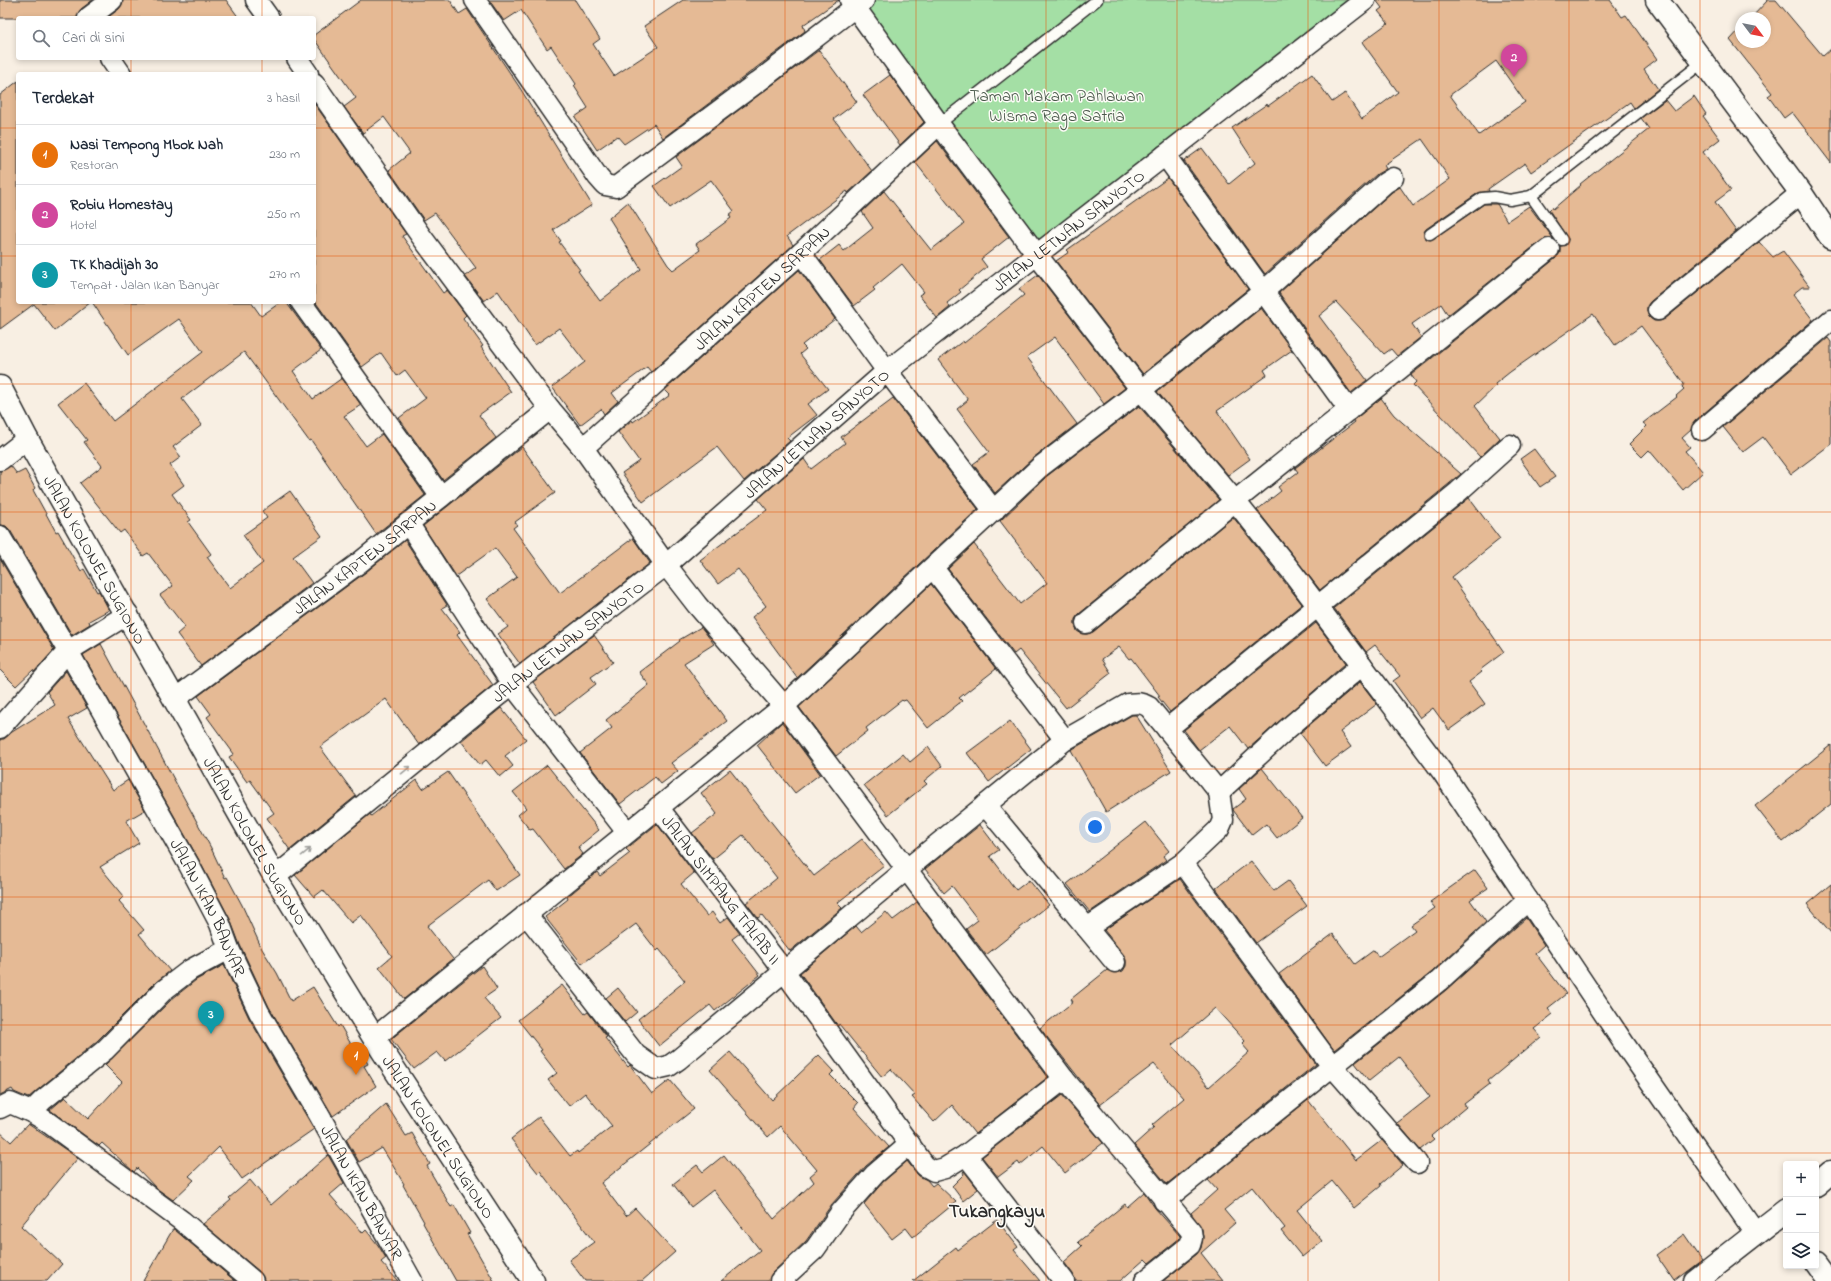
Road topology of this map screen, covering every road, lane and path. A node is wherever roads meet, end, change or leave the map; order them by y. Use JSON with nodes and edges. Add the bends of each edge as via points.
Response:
{"nodes":[{"id":1,"x":112,"y":0,"type":"edge"},
{"id":2,"x":256,"y":0,"type":"edge"},
{"id":3,"x":475,"y":0,"type":"edge"},
{"id":4,"x":1098,"y":0,"type":"edge"},
{"id":5,"x":1365,"y":0,"type":"edge"},
{"id":6,"x":1657,"y":0,"type":"edge"},
{"id":7,"x":856,"y":2,"type":"edge"},
{"id":8,"x":91,"y":16,"type":"edge"},
{"id":9,"x":268,"y":16,"type":"edge"},
{"id":10,"x":111,"y":60,"type":"edge"},
{"id":11,"x":298,"y":60,"type":"edge"},
{"id":12,"x":1703,"y":62,"type":"junction"},
{"id":13,"x":120,"y":72,"type":"edge"},
{"id":14,"x":307,"y":72,"type":"edge"},
{"id":15,"x":316,"y":86,"type":"edge"},
{"id":16,"x":939,"y":124,"type":"junction"},
{"id":17,"x":1165,"y":155,"type":"junction"},
{"id":18,"x":1393,"y":178,"type":"dead end"},
{"id":19,"x":1801,"y":193,"type":"junction"},
{"id":20,"x":1532,"y":196,"type":"junction"},
{"id":21,"x":1430,"y":234,"type":"dead end"},
{"id":22,"x":1831,"y":238,"type":"edge"},
{"id":23,"x":1556,"y":245,"type":"joint"},
{"id":24,"x":801,"y":253,"type":"junction"},
{"id":25,"x":1037,"y":255,"type":"junction"},
{"id":26,"x":1264,"y":291,"type":"junction"},
{"id":27,"x":302,"y":304,"type":"edge"},
{"id":28,"x":1658,"y":310,"type":"dead end"},
{"id":29,"x":1831,"y":320,"type":"edge"},
{"id":30,"x":886,"y":371,"type":"junction"},
{"id":31,"x":0,"y":387,"type":"edge"},
{"id":32,"x":1141,"y":390,"type":"junction"},
{"id":33,"x":550,"y":409,"type":"junction"},
{"id":34,"x":1349,"y":410,"type":"junction"},
{"id":35,"x":1702,"y":430,"type":"dead end"},
{"id":36,"x":27,"y":439,"type":"junction"},
{"id":37,"x":1510,"y":445,"type":"dead end"},
{"id":38,"x":582,"y":448,"type":"junction"},
{"id":39,"x":0,"y":460,"type":"edge"},
{"id":40,"x":441,"y":497,"type":"junction"},
{"id":41,"x":1235,"y":501,"type":"junction"},
{"id":42,"x":994,"y":511,"type":"junction"},
{"id":43,"x":408,"y":523,"type":"junction"},
{"id":44,"x":0,"y":536,"type":"edge"},
{"id":45,"x":666,"y":565,"type":"junction"},
{"id":46,"x":932,"y":568,"type":"junction"},
{"id":47,"x":1318,"y":607,"type":"junction"},
{"id":48,"x":128,"y":614,"type":"junction"},
{"id":49,"x":1086,"y":623,"type":"dead end"},
{"id":50,"x":68,"y":651,"type":"junction"},
{"id":51,"x":1362,"y":665,"type":"junction"},
{"id":52,"x":512,"y":684,"type":"junction"},
{"id":53,"x":175,"y":699,"type":"junction"},
{"id":54,"x":784,"y":706,"type":"junction"},
{"id":55,"x":0,"y":728,"type":"edge"},
{"id":56,"x":1167,"y":729,"type":"junction"},
{"id":57,"x":1065,"y":740,"type":"junction"},
{"id":58,"x":1219,"y":792,"type":"junction"},
{"id":59,"x":985,"y":805,"type":"junction"},
{"id":60,"x":658,"y":807,"type":"junction"},
{"id":61,"x":627,"y":832,"type":"junction"},
{"id":62,"x":1183,"y":863,"type":"junction"},
{"id":63,"x":906,"y":869,"type":"junction"},
{"id":64,"x":276,"y":876,"type":"junction"},
{"id":65,"x":1528,"y":900,"type":"junction"},
{"id":66,"x":526,"y":914,"type":"junction"},
{"id":67,"x":1086,"y":928,"type":"junction"},
{"id":68,"x":229,"y":949,"type":"junction"},
{"id":69,"x":1115,"y":962,"type":"dead end"},
{"id":70,"x":784,"y":971,"type":"junction"},
{"id":71,"x":374,"y":1038,"type":"junction"},
{"id":72,"x":1332,"y":1066,"type":"junction"},
{"id":73,"x":1064,"y":1079,"type":"junction"},
{"id":74,"x":0,"y":1108,"type":"edge"},
{"id":75,"x":31,"y":1112,"type":"junction"},
{"id":76,"x":910,"y":1144,"type":"junction"},
{"id":77,"x":966,"y":1155,"type":"junction"},
{"id":78,"x":1416,"y":1163,"type":"dead end"},
{"id":79,"x":1831,"y":1172,"type":"edge"},
{"id":80,"x":1819,"y":1182,"type":"edge"},
{"id":81,"x":1164,"y":1201,"type":"junction"},
{"id":82,"x":1783,"y":1217,"type":"edge"},
{"id":83,"x":1756,"y":1234,"type":"junction"},
{"id":84,"x":1819,"y":1267,"type":"edge"},
{"id":85,"x":253,"y":1281,"type":"edge"},
{"id":86,"x":412,"y":1281,"type":"edge"},
{"id":87,"x":533,"y":1281,"type":"edge"},
{"id":88,"x":780,"y":1281,"type":"edge"},
{"id":89,"x":1064,"y":1281,"type":"edge"},
{"id":90,"x":1146,"y":1281,"type":"edge"},
{"id":91,"x":1695,"y":1281,"type":"edge"},
{"id":92,"x":1829,"y":1281,"type":"edge"}],
"edges":[{"from":1,"to":8,"type":"street"},
{"from":2,"to":9,"type":"street"},
{"from":3,"to":7,"type":"street","via":[[598,177],[605,185],[616,187],[750,88]]},
{"from":4,"to":16,"type":"lane"},
{"from":5,"to":17,"type":"street","name":"JALAN LETNAN SANYOTO"},
{"from":6,"to":12,"type":"main road"},
{"from":7,"to":16,"type":"street"},
{"from":10,"to":13,"type":"street"},
{"from":11,"to":14,"type":"street"},
{"from":12,"to":19,"type":"main road"},
{"from":12,"to":20,"type":"lane"},
{"from":15,"to":33,"type":"street","via":[[421,236]]},
{"from":16,"to":24,"type":"street","name":"JALAN KAPTEN SARPAN"},
{"from":16,"to":25,"type":"street"},
{"from":17,"to":25,"type":"street","name":"JALAN LETNAN SANYOTO"},
{"from":17,"to":26,"type":"street"},
{"from":18,"to":26,"type":"street"},
{"from":19,"to":22,"type":"main road"},
{"from":19,"to":28,"type":"street"},
{"from":20,"to":21,"type":"lane","via":[[1510,200],[1482,198]]},
{"from":20,"to":23,"type":"lane"},
{"from":23,"to":34,"type":"street"},
{"from":24,"to":30,"type":"street"},
{"from":24,"to":38,"type":"street","name":"JALAN KAPTEN SARPAN"},
{"from":25,"to":30,"type":"street","name":"JALAN LETNAN SANYOTO"},
{"from":25,"to":32,"type":"street"},
{"from":26,"to":32,"type":"street"},
{"from":26,"to":34,"type":"street"},
{"from":27,"to":40,"type":"street"},
{"from":29,"to":35,"type":"street"},
{"from":30,"to":42,"type":"street"},
{"from":30,"to":45,"type":"street","name":"JALAN LETNAN SANYOTO"},
{"from":31,"to":36,"type":"main road","name":"JALAN KOLONEL SUGIONO"},
{"from":32,"to":41,"type":"street"},
{"from":32,"to":42,"type":"street","via":[[1040,467]]},
{"from":33,"to":38,"type":"street"},
{"from":33,"to":40,"type":"street","name":"JALAN KAPTEN SARPAN"},
{"from":34,"to":41,"type":"street"},
{"from":36,"to":39,"type":"street"},
{"from":36,"to":48,"type":"main road","name":"JALAN KOLONEL SUGIONO"},
{"from":37,"to":47,"type":"street","via":[[1458,492]]},
{"from":38,"to":45,"type":"street"},
{"from":40,"to":43,"type":"street","name":"JALAN KAPTEN SARPAN"},
{"from":41,"to":47,"type":"street"},
{"from":41,"to":49,"type":"street"},
{"from":42,"to":46,"type":"street"},
{"from":43,"to":52,"type":"street"},
{"from":43,"to":53,"type":"street","name":"JALAN KAPTEN SARPAN","via":[[359,563]]},
{"from":44,"to":50,"type":"street","name":"JALAN IKAN BANYAR"},
{"from":45,"to":52,"type":"street","name":"JALAN LETNAN SANYOTO"},
{"from":45,"to":54,"type":"street"},
{"from":46,"to":54,"type":"street"},
{"from":46,"to":57,"type":"street"},
{"from":47,"to":51,"type":"street"},
{"from":47,"to":56,"type":"street"},
{"from":48,"to":50,"type":"street"},
{"from":48,"to":53,"type":"main road","name":"JALAN KOLONEL SUGIONO"},
{"from":50,"to":55,"type":"street"},
{"from":50,"to":68,"type":"street","name":"JALAN IKAN BANYAR","via":[[189,865],[220,924]]},
{"from":51,"to":58,"type":"street","via":[[1287,728]]},
{"from":51,"to":65,"type":"street","via":[[1443,773]]},
{"from":52,"to":61,"type":"street"},
{"from":64,"to":52,"type":"street","name":"JALAN LETNAN SANYOTO","one_way":true},
{"from":53,"to":64,"type":"main road","name":"JALAN KOLONEL SUGIONO"},
{"from":54,"to":60,"type":"street"},
{"from":54,"to":63,"type":"street"},
{"from":56,"to":57,"type":"street","via":[[1149,707],[1139,702],[1128,704]]},
{"from":56,"to":58,"type":"street"},
{"from":57,"to":59,"type":"street"},
{"from":58,"to":62,"type":"street","via":[[1223,820],[1219,829]]},
{"from":59,"to":63,"type":"street"},
{"from":59,"to":67,"type":"street"},
{"from":60,"to":61,"type":"street"},
{"from":60,"to":70,"type":"street","name":"JALAN SIMPANG TALAB II"},
{"from":61,"to":66,"type":"street"},
{"from":62,"to":67,"type":"street"},
{"from":62,"to":72,"type":"street"},
{"from":63,"to":70,"type":"street"},
{"from":63,"to":73,"type":"street"},
{"from":64,"to":71,"type":"main road","name":"JALAN KOLONEL SUGIONO"},
{"from":65,"to":72,"type":"street","via":[[1439,981]]},
{"from":65,"to":83,"type":"street"},
{"from":66,"to":70,"type":"street","via":[[636,1055],[656,1069],[669,1066],[679,1059]]},
{"from":66,"to":71,"type":"street"},
{"from":67,"to":69,"type":"street"},
{"from":68,"to":75,"type":"street","via":[[190,970],[164,990],[105,1050]]},
{"from":68,"to":86,"type":"street","name":"JALAN IKAN BANYAR","via":[[259,1012]]},
{"from":70,"to":76,"type":"street","name":"JALAN SIMPANG TALAB II"},
{"from":71,"to":87,"type":"main road","name":"JALAN KOLONEL SUGIONO"},
{"from":72,"to":78,"type":"street"},
{"from":72,"to":81,"type":"street"},
{"from":73,"to":77,"type":"street"},
{"from":73,"to":81,"type":"street"},
{"from":74,"to":75,"type":"street","via":[[10,1103]]},
{"from":75,"to":85,"type":"street","via":[[182,1221]]},
{"from":76,"to":77,"type":"street","name":"JALAN SIMPANG TALAB II","via":[[925,1166],[934,1171],[945,1168]]},
{"from":76,"to":88,"type":"street","via":[[875,1174],[841,1212],[814,1249]]},
{"from":77,"to":89,"type":"street"},
{"from":79,"to":80,"type":"main road"},
{"from":81,"to":90,"type":"street","via":[[1191,1231],[1192,1238],[1190,1245]]},
{"from":82,"to":83,"type":"main road"},
{"from":83,"to":91,"type":"main road"},
{"from":84,"to":92,"type":"street"}]}
